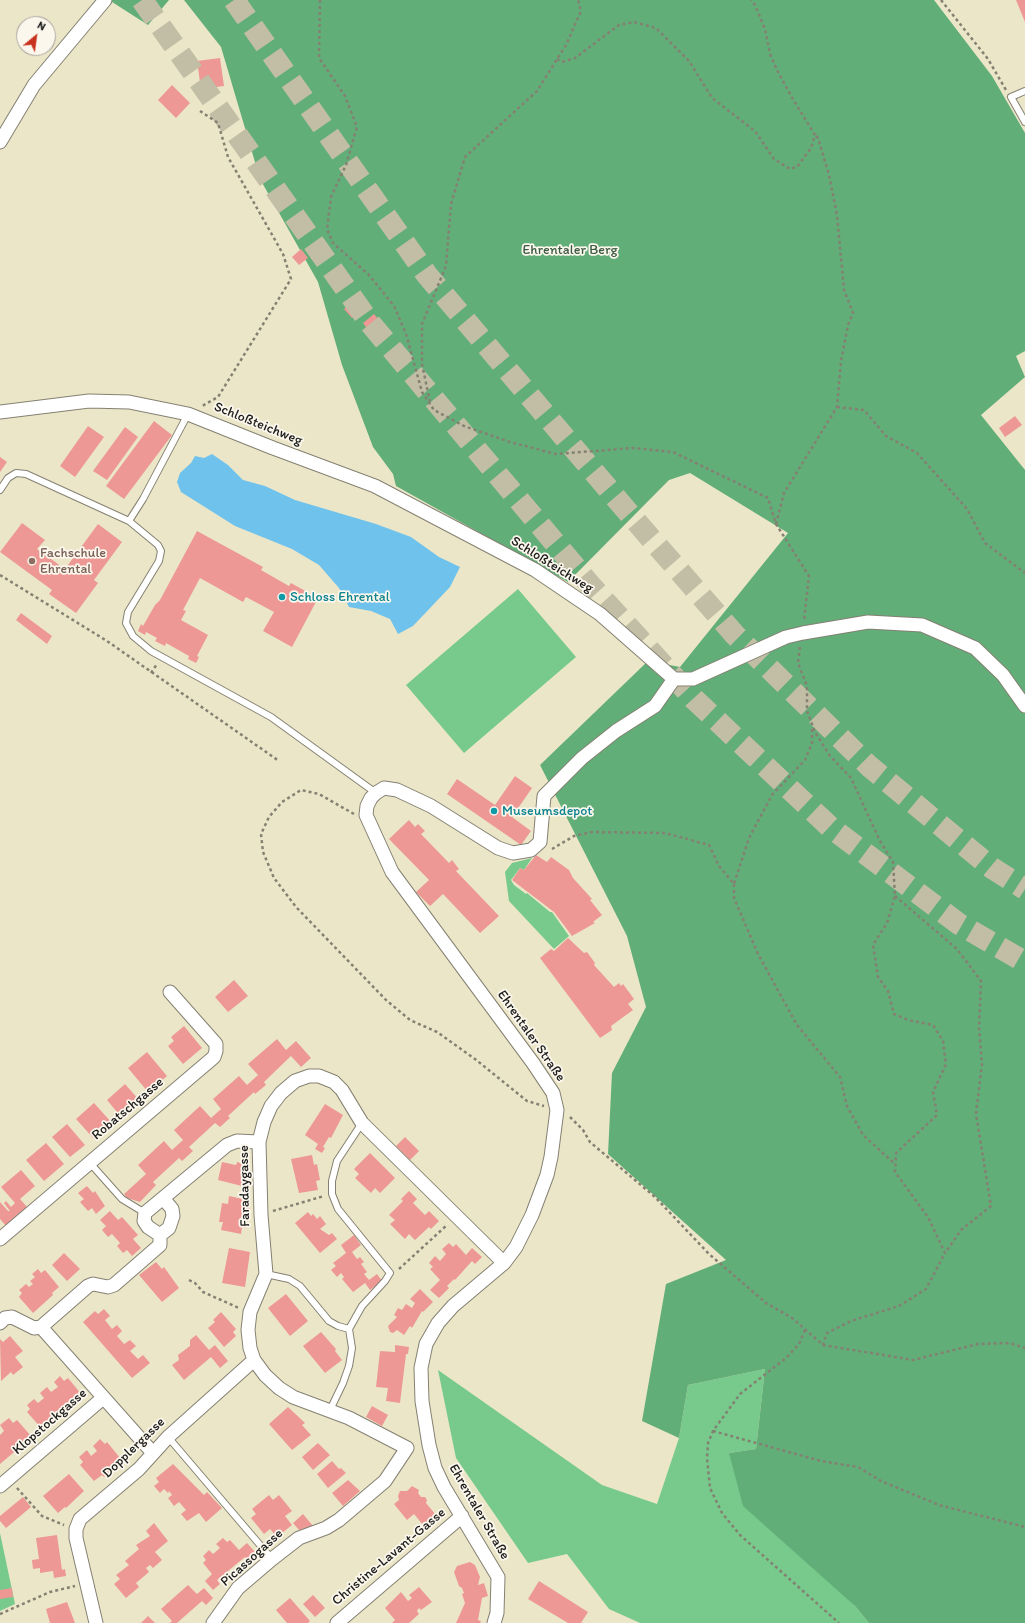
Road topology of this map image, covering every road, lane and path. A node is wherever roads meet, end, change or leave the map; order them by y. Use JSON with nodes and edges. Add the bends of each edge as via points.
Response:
{"nodes":[{"id":1,"x":104,"y":0,"type":"edge"},
{"id":2,"x":578,"y":0,"type":"edge"},
{"id":3,"x":751,"y":0,"type":"edge"},
{"id":4,"x":941,"y":0,"type":"edge"},
{"id":5,"x":557,"y":60,"type":"junction"},
{"id":6,"x":1025,"y":91,"type":"edge"},
{"id":7,"x":1011,"y":97,"type":"junction"},
{"id":8,"x":200,"y":111,"type":"dead end"},
{"id":9,"x":1025,"y":122,"type":"edge"},
{"id":10,"x":815,"y":135,"type":"junction"},
{"id":11,"x":0,"y":142,"type":"edge"},
{"id":12,"x":430,"y":403,"type":"dead end"},
{"id":13,"x":837,"y":407,"type":"junction"},
{"id":14,"x":0,"y":412,"type":"edge"},
{"id":15,"x":188,"y":414,"type":"junction"},
{"id":16,"x":0,"y":490,"type":"edge"},
{"id":17,"x":129,"y":521,"type":"junction"},
{"id":18,"x":776,"y":524,"type":"dead end"},
{"id":19,"x":1025,"y":573,"type":"edge"},
{"id":20,"x":0,"y":575,"type":"edge"},
{"id":21,"x":674,"y":679,"type":"junction"},
{"id":22,"x":1025,"y":706,"type":"edge"},
{"id":23,"x":812,"y":724,"type":"dead end"},
{"id":24,"x":280,"y":761,"type":"dead end"},
{"id":25,"x":376,"y":792,"type":"junction"},
{"id":26,"x":371,"y":825,"type":"junction"},
{"id":27,"x":554,"y":846,"type":"dead end"},
{"id":28,"x":734,"y":884,"type":"junction"},
{"id":29,"x":895,"y":896,"type":"dead end"},
{"id":30,"x":170,"y":992,"type":"dead end"},
{"id":31,"x":557,"y":1110,"type":"junction"},
{"id":32,"x":362,"y":1123,"type":"junction"},
{"id":33,"x":259,"y":1142,"type":"junction"},
{"id":34,"x":90,"y":1163,"type":"junction"},
{"id":35,"x":895,"y":1165,"type":"dead end"},
{"id":36,"x":332,"y":1194,"type":"junction"},
{"id":37,"x":164,"y":1198,"type":"junction"},
{"id":38,"x":145,"y":1214,"type":"junction"},
{"id":39,"x":261,"y":1215,"type":"junction"},
{"id":40,"x":456,"y":1216,"type":"junction"},
{"id":41,"x":160,"y":1235,"type":"junction"},
{"id":42,"x":0,"y":1239,"type":"edge"},
{"id":43,"x":945,"y":1253,"type":"dead end"},
{"id":44,"x":504,"y":1263,"type":"junction"},
{"id":45,"x":390,"y":1273,"type":"junction"},
{"id":46,"x":266,"y":1274,"type":"junction"},
{"id":47,"x":189,"y":1280,"type":"dead end"},
{"id":48,"x":250,"y":1312,"type":"junction"},
{"id":49,"x":0,"y":1322,"type":"edge"},
{"id":50,"x":41,"y":1327,"type":"junction"},
{"id":51,"x":350,"y":1329,"type":"junction"},
{"id":52,"x":805,"y":1329,"type":"junction"},
{"id":53,"x":1025,"y":1348,"type":"edge"},
{"id":54,"x":254,"y":1360,"type":"junction"},
{"id":55,"x":103,"y":1398,"type":"junction"},
{"id":56,"x":330,"y":1410,"type":"junction"},
{"id":57,"x":713,"y":1431,"type":"junction"},
{"id":58,"x":168,"y":1437,"type":"junction"},
{"id":59,"x":428,"y":1445,"type":"junction"},
{"id":60,"x":407,"y":1448,"type":"junction"},
{"id":61,"x":152,"y":1452,"type":"junction"},
{"id":62,"x":5,"y":1482,"type":"edge"},
{"id":63,"x":462,"y":1516,"type":"junction"},
{"id":64,"x":1025,"y":1527,"type":"edge"},
{"id":65,"x":76,"y":1529,"type":"junction"},
{"id":66,"x":272,"y":1559,"type":"junction"},
{"id":67,"x":85,"y":1583,"type":"junction"},
{"id":68,"x":0,"y":1614,"type":"edge"},
{"id":69,"x":96,"y":1623,"type":"edge"},
{"id":70,"x":213,"y":1623,"type":"edge"},
{"id":71,"x":337,"y":1623,"type":"edge"},
{"id":72,"x":494,"y":1623,"type":"edge"},
{"id":73,"x":839,"y":1623,"type":"edge"}],
"edges":[{"from":1,"to":11,"type":"street","via":[[34,85]]},
{"from":2,"to":5,"type":"path","via":[[581,11]]},
{"from":3,"to":10,"type":"path","via":[[765,29],[770,54],[778,72]]},
{"from":4,"to":7,"type":"path","via":[[988,59]]},
{"from":5,"to":10,"type":"path","via":[[562,62],[575,58],[619,25],[634,22],[656,28],[689,61],[712,98],[755,131],[781,165],[790,169],[797,166],[811,148]]},
{"from":5,"to":12,"type":"path","via":[[537,91],[465,157],[451,204],[446,266],[422,324],[422,364]]},
{"from":6,"to":7,"type":"lane"},
{"from":7,"to":9,"type":"lane"},
{"from":8,"to":15,"type":"path","via":[[218,123],[228,157],[283,254],[291,278],[218,397]]},
{"from":10,"to":13,"type":"path","via":[[829,175],[837,215],[844,290],[853,313],[841,361]]},
{"from":13,"to":18,"type":"path","via":[[784,493]]},
{"from":13,"to":19,"type":"path","via":[[864,410],[886,436],[917,453],[967,509],[985,543]]},
{"from":14,"to":15,"type":"street","name":"Schloßteichweg","via":[[89,401],[130,402]]},
{"from":15,"to":17,"type":"lane"},
{"from":15,"to":21,"type":"street","name":"Schloßteichweg","via":[[375,486],[535,570],[600,614]]},
{"from":16,"to":17,"type":"lane","via":[[16,472],[26,474]]},
{"from":17,"to":25,"type":"lane","via":[[162,551],[159,561],[128,612],[126,623],[133,636],[151,651],[271,717]]},
{"from":20,"to":24,"type":"path","via":[[107,641]]},
{"from":21,"to":22,"type":"street","via":[[693,679],[786,637],[803,633],[868,622],[922,625],[975,648],[1003,675]]},
{"from":21,"to":25,"type":"street","via":[[655,706],[616,731],[582,758],[544,796],[540,842],[531,850],[513,853],[498,848],[407,793],[384,788]]},
{"from":23,"to":28,"type":"path","via":[[812,743],[805,760],[772,796],[749,838]]},
{"from":25,"to":26,"type":"street","name":"Ehrentaler Straße","via":[[367,806],[366,815]]},
{"from":26,"to":31,"type":"street","name":"Ehrentaler Straße","via":[[392,872],[533,1063],[553,1093]]},
{"from":26,"to":31,"type":"path","via":[[319,794],[301,790],[282,802],[269,817],[261,834],[263,852],[274,878],[296,908],[386,1000],[410,1020],[437,1032],[526,1101]]},
{"from":27,"to":28,"type":"path","via":[[574,836],[592,832],[665,832],[709,845],[719,866]]},
{"from":28,"to":35,"type":"path","via":[[734,898],[758,954],[797,1025],[840,1078],[847,1106],[863,1135]]},
{"from":29,"to":43,"type":"path","via":[[957,949],[981,981],[979,1028],[982,1064],[976,1114],[992,1206],[961,1230]]},
{"from":30,"to":34,"type":"street","name":"Robatschgasse","via":[[216,1044],[214,1057]]},
{"from":31,"to":44,"type":"street","name":"Ehrentaler Straße","via":[[547,1175],[532,1216],[516,1247]]},
{"from":31,"to":52,"type":"path","via":[[569,1116],[583,1130],[590,1142],[655,1197],[708,1254],[766,1303]]},
{"from":32,"to":33,"type":"street","name":"Faradaygasse","via":[[342,1090],[334,1082],[326,1078],[309,1076],[295,1081],[271,1106]]},
{"from":32,"to":36,"type":"lane","via":[[337,1161],[332,1176]]},
{"from":32,"to":40,"type":"street","name":"Faradaygasse"},
{"from":33,"to":37,"type":"street","via":[[237,1141],[227,1145]]},
{"from":33,"to":39,"type":"street","name":"Faradaygasse"},
{"from":34,"to":38,"type":"lane","via":[[122,1199]]},
{"from":34,"to":42,"type":"street","name":"Robatschgasse"},
{"from":36,"to":39,"type":"path"},
{"from":36,"to":45,"type":"lane","via":[[338,1209]]},
{"from":37,"to":38,"type":"street"},
{"from":37,"to":41,"type":"street","via":[[172,1209],[173,1216],[168,1228]]},
{"from":38,"to":41,"type":"street","via":[[144,1221],[148,1227]]},
{"from":39,"to":46,"type":"street","name":"Faradaygasse"},
{"from":40,"to":44,"type":"street","name":"Faradaygasse"},
{"from":40,"to":45,"type":"path","via":[[396,1272]]},
{"from":41,"to":50,"type":"street","via":[[160,1245],[114,1285],[88,1286]]},
{"from":44,"to":59,"type":"street","name":"Ehrentaler Straße","via":[[453,1306],[438,1323],[426,1344],[421,1368]]},
{"from":45,"to":51,"type":"lane","via":[[362,1306]]},
{"from":46,"to":48,"type":"street","name":"Faradaygasse"},
{"from":46,"to":51,"type":"lane","via":[[289,1279],[300,1286],[329,1321]]},
{"from":47,"to":48,"type":"path","via":[[203,1292]]},
{"from":48,"to":54,"type":"street","name":"Faradaygasse","via":[[248,1330]]},
{"from":49,"to":50,"type":"street","via":[[12,1317],[34,1328]]},
{"from":50,"to":55,"type":"street","name":"Klopstockgasse"},
{"from":51,"to":56,"type":"lane","via":[[352,1348],[349,1366]]},
{"from":52,"to":53,"type":"path","via":[[823,1345],[913,1360],[978,1344],[1010,1344]]},
{"from":52,"to":57,"type":"path","via":[[799,1344],[786,1358],[740,1394]]},
{"from":54,"to":56,"type":"street","name":"Faradaygasse","via":[[279,1388],[293,1397]]},
{"from":54,"to":58,"type":"street","name":"Dopplergasse"},
{"from":55,"to":61,"type":"street","name":"Klopstockgasse"},
{"from":55,"to":62,"type":"street","name":"Klopstockgasse"},
{"from":56,"to":60,"type":"street","name":"Faradaygasse"},
{"from":57,"to":64,"type":"path","via":[[822,1461],[858,1467],[881,1481],[939,1505]]},
{"from":57,"to":73,"type":"path","via":[[708,1443],[707,1458],[710,1488],[722,1513],[740,1535]]},
{"from":58,"to":61,"type":"street","name":"Dopplergasse"},
{"from":58,"to":66,"type":"lane"},
{"from":59,"to":60,"type":"street"},
{"from":59,"to":63,"type":"street","name":"Ehrentaler Straße","via":[[444,1487]]},
{"from":60,"to":66,"type":"street","name":"Picassogasse","via":[[385,1481],[339,1520],[299,1538]]},
{"from":61,"to":65,"type":"street","name":"Dopplergasse","via":[[140,1468],[80,1519]]},
{"from":62,"to":65,"type":"path","via":[[42,1516]]},
{"from":63,"to":71,"type":"street","name":"Christine-Lavant-Gasse"},
{"from":63,"to":72,"type":"street","name":"Ehrentaler Straße","via":[[498,1577],[497,1612]]},
{"from":65,"to":67,"type":"street"},
{"from":66,"to":70,"type":"street","name":"Picassogasse","via":[[238,1588]]},
{"from":67,"to":68,"type":"path","via":[[50,1592]]},
{"from":67,"to":69,"type":"street"}]}
